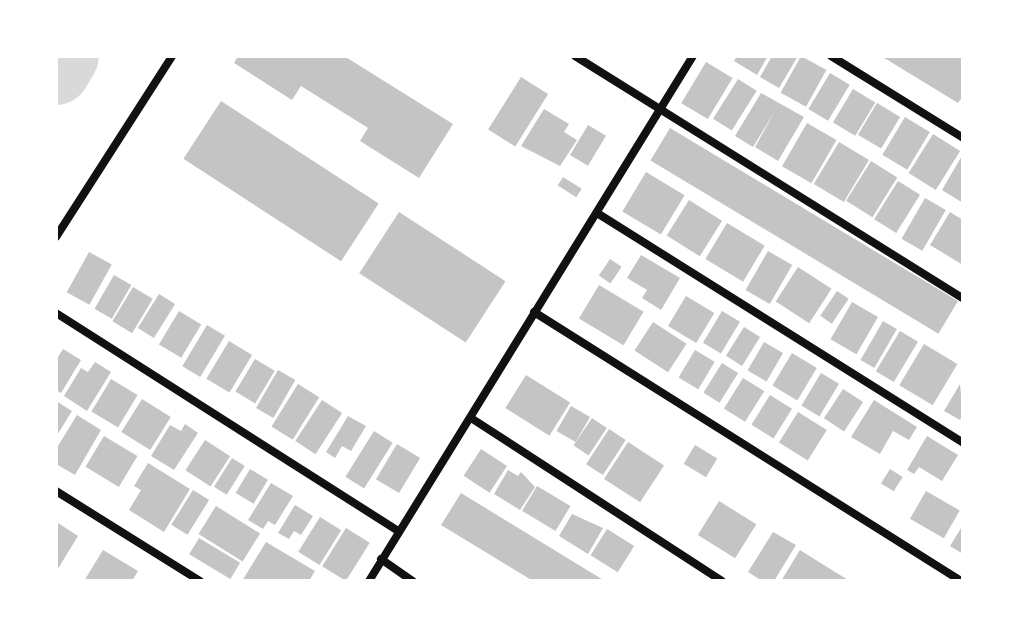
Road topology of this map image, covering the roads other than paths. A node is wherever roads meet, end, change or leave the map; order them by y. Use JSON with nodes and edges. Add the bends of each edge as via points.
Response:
{"nodes":[{"id":1,"x":172,"y":56,"type":"edge"},
{"id":2,"x":575,"y":56,"type":"edge"},
{"id":3,"x":693,"y":56,"type":"edge"},
{"id":4,"x":831,"y":56,"type":"edge"},
{"id":5,"x":660,"y":111,"type":"junction"},
{"id":6,"x":963,"y":138,"type":"edge"},
{"id":7,"x":597,"y":213,"type":"junction"},
{"id":8,"x":56,"y":237,"type":"edge"},
{"id":9,"x":963,"y":298,"type":"edge"},
{"id":10,"x":534,"y":312,"type":"junction"},
{"id":11,"x":56,"y":313,"type":"edge"},
{"id":12,"x":471,"y":418,"type":"junction"},
{"id":13,"x":963,"y":443,"type":"edge"},
{"id":14,"x":56,"y":491,"type":"edge"},
{"id":15,"x":398,"y":531,"type":"junction"},
{"id":16,"x":381,"y":559,"type":"junction"},
{"id":17,"x":200,"y":581,"type":"edge"},
{"id":18,"x":369,"y":581,"type":"edge"},
{"id":19,"x":413,"y":581,"type":"edge"},
{"id":20,"x":722,"y":581,"type":"edge"},
{"id":21,"x":961,"y":581,"type":"edge"}],
"edges":[{"from":1,"to":8,"type":"street"},
{"from":2,"to":5,"type":"street"},
{"from":3,"to":5,"type":"street"},
{"from":4,"to":6,"type":"street"},
{"from":5,"to":7,"type":"street"},
{"from":5,"to":9,"type":"street"},
{"from":7,"to":10,"type":"street"},
{"from":7,"to":13,"type":"street"},
{"from":10,"to":12,"type":"street"},
{"from":10,"to":21,"type":"street"},
{"from":11,"to":15,"type":"street"},
{"from":12,"to":15,"type":"street"},
{"from":12,"to":20,"type":"street"},
{"from":14,"to":17,"type":"street"},
{"from":15,"to":16,"type":"street"},
{"from":16,"to":18,"type":"street"},
{"from":16,"to":19,"type":"street"}]}
